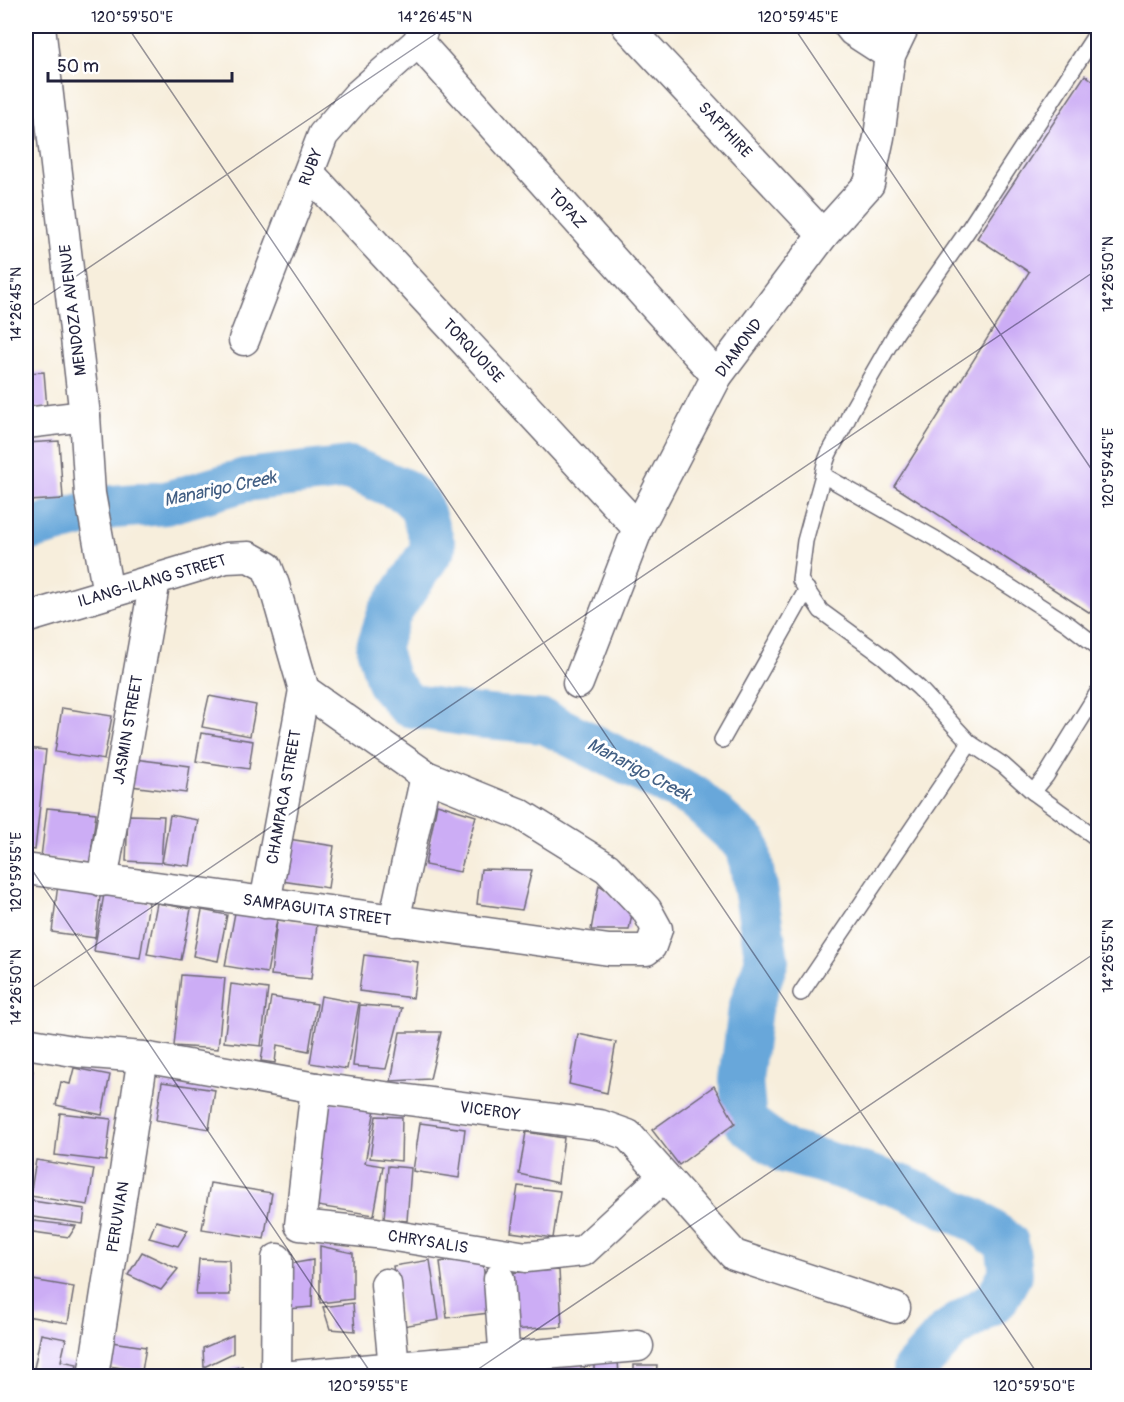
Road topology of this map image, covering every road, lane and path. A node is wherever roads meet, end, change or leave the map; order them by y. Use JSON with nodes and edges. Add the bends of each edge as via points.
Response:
{"nodes":[{"id":1,"x":40,"y":26,"type":"edge"},
{"id":2,"x":627,"y":26,"type":"edge"},
{"id":3,"x":849,"y":26,"type":"edge"},
{"id":4,"x":904,"y":26,"type":"edge"},
{"id":5,"x":1098,"y":31,"type":"edge"},
{"id":6,"x":421,"y":34,"type":"edge"},
{"id":7,"x":890,"y":55,"type":"junction"},
{"id":8,"x":309,"y":173,"type":"junction"},
{"id":9,"x":823,"y":235,"type":"junction"},
{"id":10,"x":244,"y":340,"type":"dead end"},
{"id":11,"x":717,"y":376,"type":"junction"},
{"id":12,"x":85,"y":416,"type":"junction"},
{"id":13,"x":26,"y":423,"type":"edge"},
{"id":14,"x":823,"y":475,"type":"junction"},
{"id":15,"x":638,"y":528,"type":"junction"},
{"id":16,"x":155,"y":580,"type":"junction"},
{"id":17,"x":807,"y":589,"type":"junction"},
{"id":18,"x":108,"y":593,"type":"junction"},
{"id":19,"x":26,"y":618,"type":"edge"},
{"id":20,"x":1098,"y":647,"type":"edge"},
{"id":21,"x":578,"y":683,"type":"dead end"},
{"id":22,"x":304,"y":690,"type":"junction"},
{"id":23,"x":1098,"y":692,"type":"edge"},
{"id":24,"x":722,"y":740,"type":"dead end"},
{"id":25,"x":970,"y":743,"type":"junction"},
{"id":26,"x":426,"y":776,"type":"junction"},
{"id":27,"x":1033,"y":792,"type":"junction"},
{"id":28,"x":1098,"y":839,"type":"edge"},
{"id":29,"x":26,"y":868,"type":"edge"},
{"id":30,"x":102,"y":881,"type":"junction"},
{"id":31,"x":265,"y":903,"type":"junction"},
{"id":32,"x":394,"y":921,"type":"junction"},
{"id":33,"x":801,"y":993,"type":"dead end"},
{"id":34,"x":26,"y":1043,"type":"edge"},
{"id":35,"x":143,"y":1057,"type":"junction"},
{"id":36,"x":316,"y":1088,"type":"junction"},
{"id":37,"x":664,"y":1176,"type":"junction"},
{"id":38,"x":277,"y":1259,"type":"dead end"},
{"id":39,"x":499,"y":1279,"type":"dead end"},
{"id":40,"x":386,"y":1284,"type":"dead end"},
{"id":41,"x":894,"y":1308,"type":"dead end"},
{"id":42,"x":638,"y":1346,"type":"dead end"},
{"id":43,"x":505,"y":1367,"type":"edge"},
{"id":44,"x":394,"y":1368,"type":"junction"},
{"id":45,"x":93,"y":1377,"type":"edge"},
{"id":46,"x":276,"y":1377,"type":"edge"},
{"id":47,"x":293,"y":1377,"type":"edge"}],
"edges":[{"from":1,"to":12,"type":"street","name":"MENDOZA AVENUE"},
{"from":2,"to":9,"type":"street","name":"SAPPHIRE"},
{"from":3,"to":7,"type":"street"},
{"from":4,"to":7,"type":"street","name":"DIAMOND"},
{"from":5,"to":14,"type":"lane","via":[[969,230],[896,333],[834,441]]},
{"from":6,"to":8,"type":"street","name":"RUBY","via":[[323,135]]},
{"from":6,"to":11,"type":"street","name":"TOPAZ"},
{"from":7,"to":9,"type":"street","name":"DIAMOND","via":[[869,184]]},
{"from":8,"to":10,"type":"street","name":"RUBY"},
{"from":8,"to":15,"type":"street","name":"TORQUOISE"},
{"from":9,"to":11,"type":"street","name":"DIAMOND"},
{"from":11,"to":15,"type":"street","name":"DIAMOND"},
{"from":12,"to":13,"type":"street"},
{"from":12,"to":18,"type":"street","name":"MENDOZA AVENUE","via":[[90,494]]},
{"from":14,"to":17,"type":"lane","via":[[802,558],[800,580]]},
{"from":14,"to":20,"type":"lane","via":[[934,538]]},
{"from":15,"to":21,"type":"street","name":"DIAMOND"},
{"from":16,"to":18,"type":"street","name":"ILANG-ILANG STREET"},
{"from":16,"to":22,"type":"street","name":"ILANG-ILANG STREET","via":[[226,558],[249,557],[267,567]]},
{"from":16,"to":30,"type":"street","name":"JASMIN STREET"},
{"from":17,"to":24,"type":"lane"},
{"from":17,"to":25,"type":"lane","via":[[821,611],[920,688]]},
{"from":18,"to":19,"type":"street","name":"ILANG-ILANG STREET"},
{"from":22,"to":26,"type":"street"},
{"from":22,"to":31,"type":"street","name":"CHAMPACA STREET"},
{"from":23,"to":27,"type":"lane"},
{"from":25,"to":27,"type":"lane"},
{"from":25,"to":33,"type":"lane"},
{"from":26,"to":32,"type":"street"},
{"from":26,"to":32,"type":"street","name":"SAMPAGUITA STREET","via":[[520,814],[607,868],[646,909],[657,929],[646,950],[609,950]]},
{"from":27,"to":28,"type":"lane"},
{"from":29,"to":30,"type":"street","name":"SAMPAGUITA STREET"},
{"from":30,"to":31,"type":"street","name":"SAMPAGUITA STREET"},
{"from":31,"to":32,"type":"street","name":"SAMPAGUITA STREET"},
{"from":34,"to":35,"type":"street","name":"VICEROY"},
{"from":35,"to":36,"type":"street","name":"VICEROY"},
{"from":35,"to":45,"type":"street","name":"PERUVIAN"},
{"from":36,"to":37,"type":"street","name":"VICEROY","via":[[600,1125],[628,1135]]},
{"from":36,"to":37,"type":"street","name":"CHRYSALIS","via":[[300,1225],[526,1257],[583,1251]]},
{"from":37,"to":41,"type":"street","name":"VICEROY","via":[[734,1255]]},
{"from":38,"to":46,"type":"street"},
{"from":39,"to":43,"type":"street"},
{"from":40,"to":44,"type":"street"},
{"from":42,"to":43,"type":"street"},
{"from":43,"to":44,"type":"street"},
{"from":44,"to":47,"type":"street"}]}
